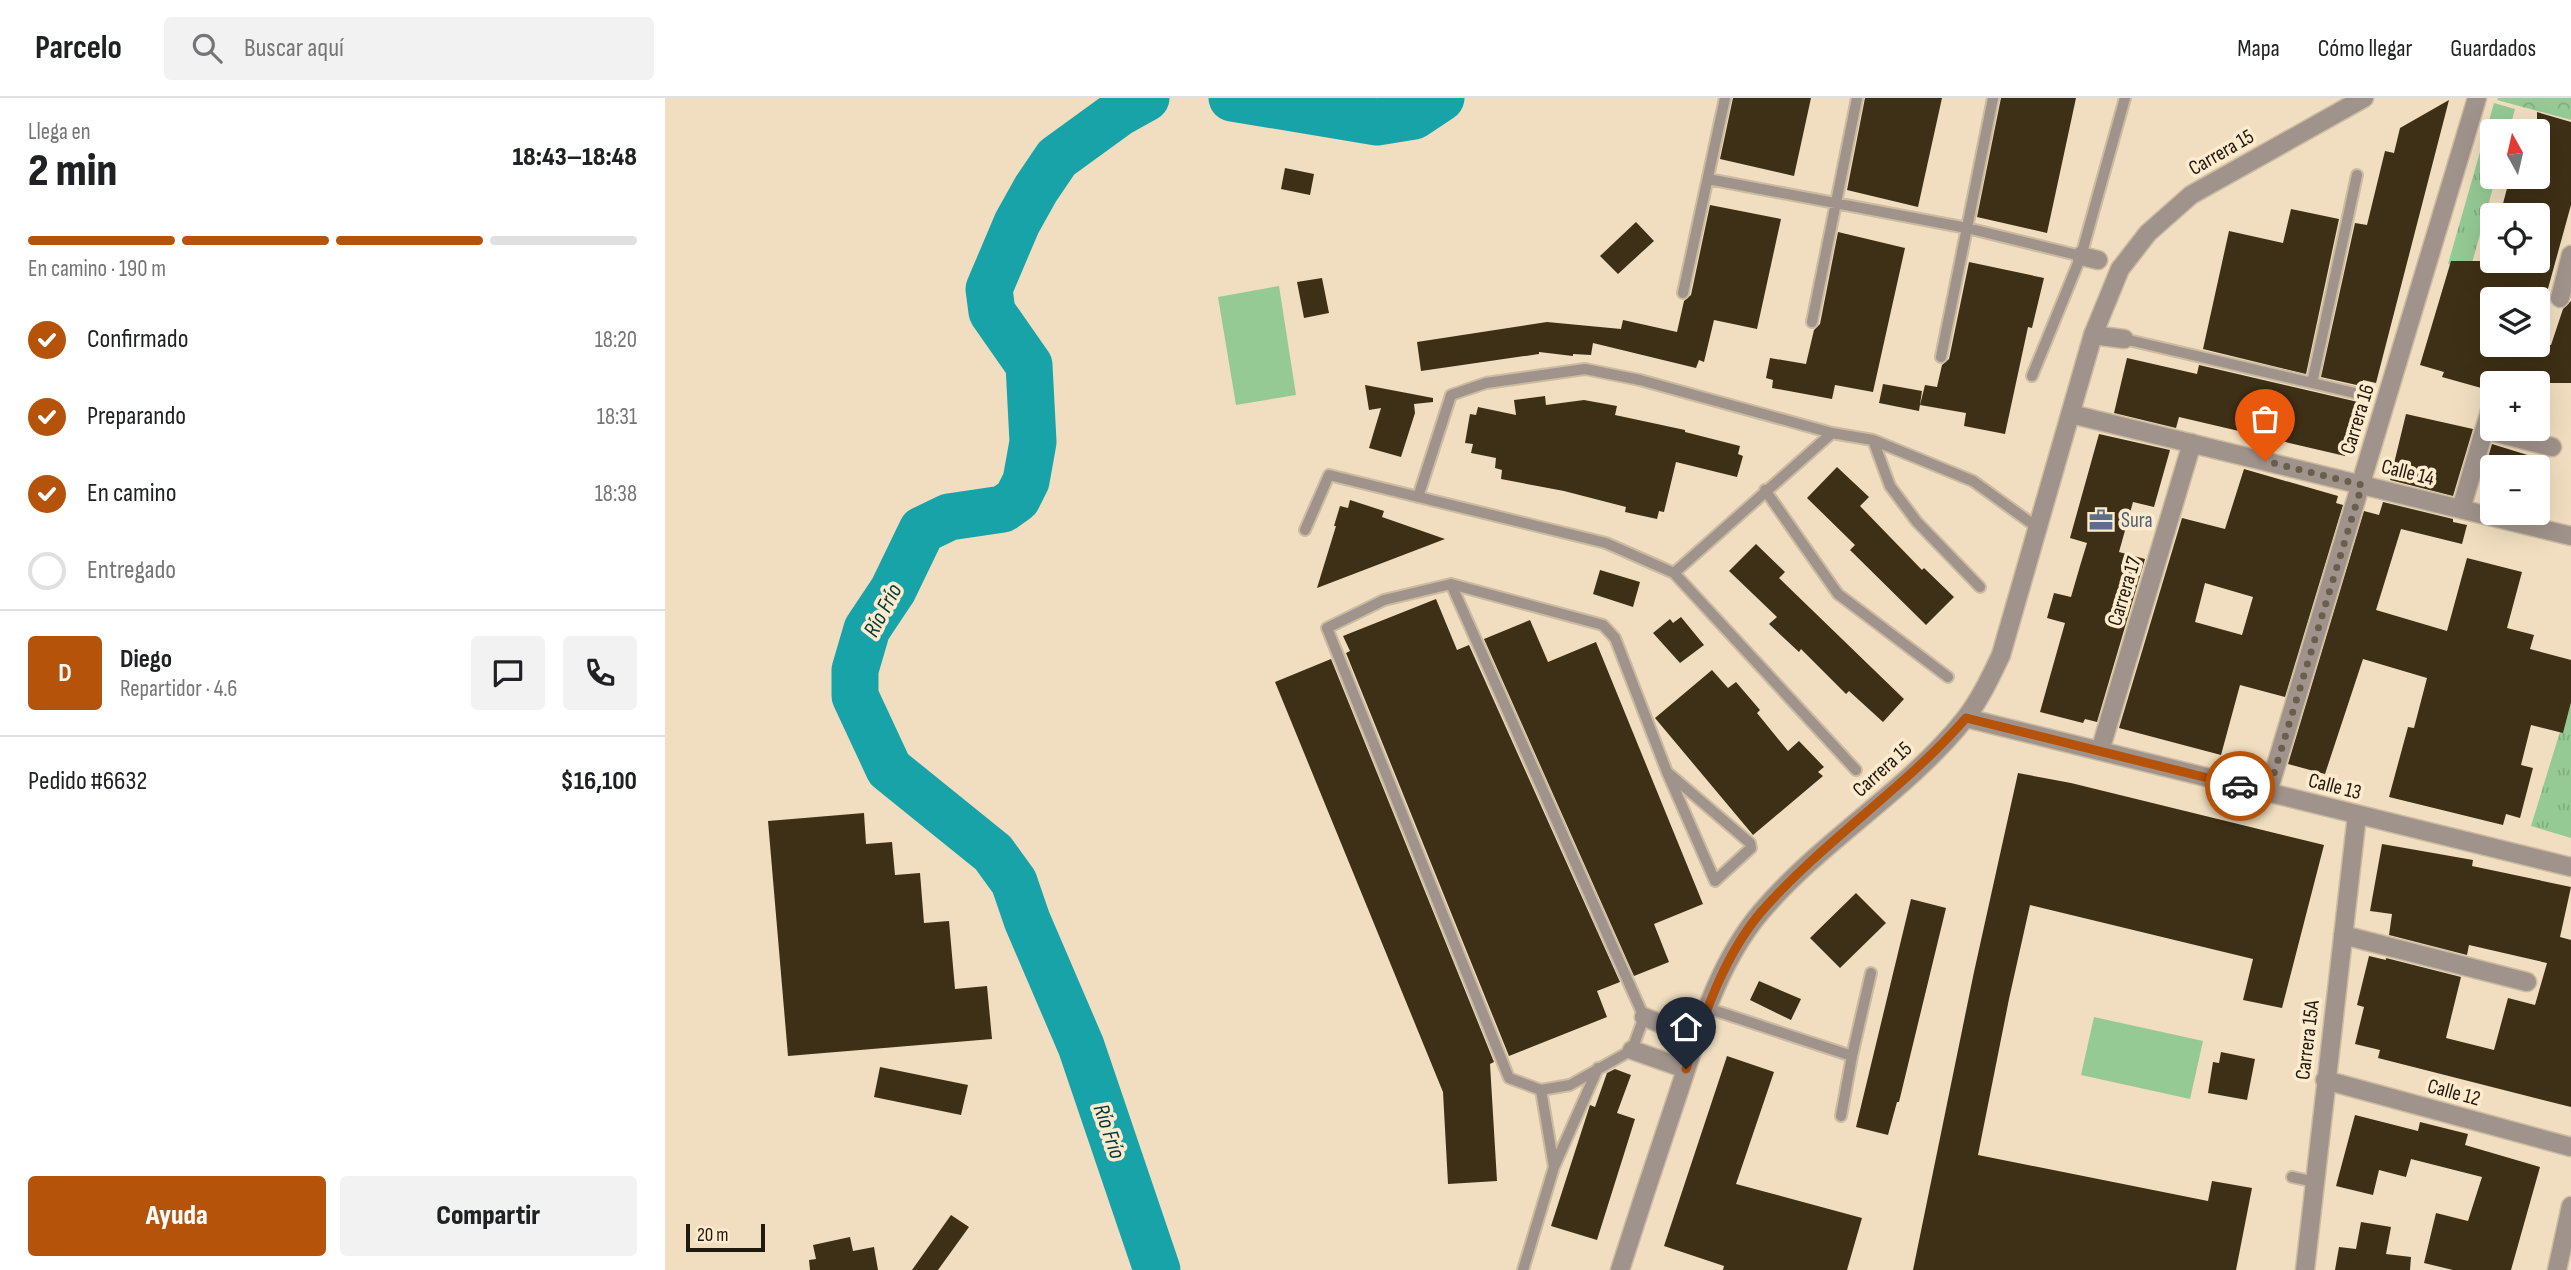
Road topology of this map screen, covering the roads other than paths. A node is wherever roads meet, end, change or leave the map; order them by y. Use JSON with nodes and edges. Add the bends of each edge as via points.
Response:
{"nodes":[{"id":1,"x":1725,"y":98,"type":"edge"},
{"id":2,"x":1857,"y":98,"type":"edge"},
{"id":3,"x":1993,"y":98,"type":"edge"},
{"id":4,"x":2126,"y":98,"type":"edge"},
{"id":5,"x":2364,"y":98,"type":"edge"},
{"id":6,"x":2477,"y":98,"type":"edge"},
{"id":7,"x":2357,"y":175,"type":"dead end"},
{"id":8,"x":1708,"y":178,"type":"junction"},
{"id":9,"x":1835,"y":202,"type":"junction"},
{"id":10,"x":1967,"y":228,"type":"junction"},
{"id":11,"x":2571,"y":255,"type":"edge"},
{"id":12,"x":2089,"y":258,"type":"junction"},
{"id":13,"x":2120,"y":269,"type":"junction"},
{"id":14,"x":1683,"y":293,"type":"dead end"},
{"id":15,"x":2560,"y":298,"type":"dead end"},
{"id":16,"x":1812,"y":322,"type":"dead end"},
{"id":17,"x":2093,"y":335,"type":"junction"},
{"id":18,"x":2124,"y":340,"type":"joint"},
{"id":19,"x":1941,"y":357,"type":"dead end"},
{"id":20,"x":2032,"y":376,"type":"dead end"},
{"id":21,"x":2312,"y":383,"type":"junction"},
{"id":22,"x":2360,"y":394,"type":"dead end"},
{"id":23,"x":2071,"y":414,"type":"junction"},
{"id":24,"x":1832,"y":433,"type":"junction"},
{"id":25,"x":1873,"y":440,"type":"junction"},
{"id":26,"x":2482,"y":441,"type":"edge"},
{"id":27,"x":2528,"y":441,"type":"edge"},
{"id":28,"x":2192,"y":443,"type":"junction"},
{"id":29,"x":2552,"y":447,"type":"dead end"},
{"id":30,"x":2362,"y":485,"type":"junction"},
{"id":31,"x":1765,"y":490,"type":"junction"},
{"id":32,"x":1418,"y":497,"type":"junction"},
{"id":33,"x":2461,"y":509,"type":"junction"},
{"id":34,"x":2038,"y":527,"type":"junction"},
{"id":35,"x":1305,"y":530,"type":"dead end"},
{"id":36,"x":2571,"y":536,"type":"edge"},
{"id":37,"x":1674,"y":573,"type":"junction"},
{"id":38,"x":1451,"y":584,"type":"junction"},
{"id":39,"x":1980,"y":587,"type":"dead end"},
{"id":40,"x":1948,"y":677,"type":"dead end"},
{"id":41,"x":1966,"y":718,"type":"junction"},
{"id":42,"x":2100,"y":751,"type":"junction"},
{"id":43,"x":1856,"y":770,"type":"dead end"},
{"id":44,"x":1667,"y":772,"type":"junction"},
{"id":45,"x":2268,"y":793,"type":"junction"},
{"id":46,"x":2357,"y":815,"type":"junction"},
{"id":47,"x":2571,"y":867,"type":"edge"},
{"id":48,"x":2343,"y":934,"type":"junction"},
{"id":49,"x":1871,"y":973,"type":"dead end"},
{"id":50,"x":2527,"y":982,"type":"dead end"},
{"id":51,"x":1707,"y":1008,"type":"junction"},
{"id":52,"x":1644,"y":1017,"type":"junction"},
{"id":53,"x":1697,"y":1038,"type":"junction"},
{"id":54,"x":1632,"y":1050,"type":"junction"},
{"id":55,"x":1852,"y":1056,"type":"junction"},
{"id":56,"x":1598,"y":1068,"type":"junction"},
{"id":57,"x":1686,"y":1069,"type":"junction"},
{"id":58,"x":2325,"y":1080,"type":"junction"},
{"id":59,"x":1541,"y":1090,"type":"junction"},
{"id":60,"x":1841,"y":1115,"type":"dead end"},
{"id":61,"x":2571,"y":1147,"type":"edge"},
{"id":62,"x":1554,"y":1167,"type":"junction"},
{"id":63,"x":2292,"y":1177,"type":"dead end"},
{"id":64,"x":2315,"y":1182,"type":"junction"},
{"id":65,"x":2571,"y":1206,"type":"edge"},
{"id":66,"x":1523,"y":1270,"type":"edge"},
{"id":67,"x":1619,"y":1270,"type":"edge"},
{"id":68,"x":2305,"y":1270,"type":"edge"},
{"id":69,"x":2557,"y":1270,"type":"edge"}],
"edges":[{"from":1,"to":8,"type":"lane"},
{"from":2,"to":9,"type":"lane"},
{"from":3,"to":10,"type":"lane"},
{"from":4,"to":12,"type":"lane"},
{"from":5,"to":13,"type":"street","name":"Carrera 15","via":[[2191,195],[2148,233]]},
{"from":6,"to":30,"type":"street","name":"Carrera 16"},
{"from":7,"to":21,"type":"lane"},
{"from":8,"to":9,"type":"lane"},
{"from":8,"to":14,"type":"lane"},
{"from":9,"to":10,"type":"lane"},
{"from":9,"to":16,"type":"lane"},
{"from":10,"to":12,"type":"lane"},
{"from":10,"to":19,"type":"lane"},
{"from":11,"to":15,"type":"street"},
{"from":12,"to":13,"type":"lane"},
{"from":12,"to":20,"type":"lane"},
{"from":13,"to":17,"type":"street","name":"Carrera 15"},
{"from":17,"to":18,"type":"street"},
{"from":17,"to":23,"type":"street","name":"Carrera 15"},
{"from":18,"to":21,"type":"lane"},
{"from":21,"to":22,"type":"lane"},
{"from":23,"to":28,"type":"street","name":"Calle 14"},
{"from":23,"to":34,"type":"street","name":"Carrera 15"},
{"from":24,"to":25,"type":"lane"},
{"from":24,"to":31,"type":"lane"},
{"from":24,"to":32,"type":"lane","via":[[1585,369],[1486,383],[1451,395]]},
{"from":25,"to":34,"type":"lane","via":[[1973,481]]},
{"from":25,"to":39,"type":"lane","via":[[1890,486],[1917,523]]},
{"from":26,"to":33,"type":"street"},
{"from":27,"to":29,"type":"street"},
{"from":28,"to":30,"type":"street","name":"Calle 14"},
{"from":28,"to":42,"type":"street","name":"Carrera 17"},
{"from":30,"to":33,"type":"street","name":"Calle 14"},
{"from":30,"to":45,"type":"street","name":"Carrera 16"},
{"from":31,"to":37,"type":"lane"},
{"from":31,"to":40,"type":"lane","via":[[1838,594]]},
{"from":32,"to":35,"type":"lane","via":[[1329,475]]},
{"from":32,"to":37,"type":"lane","via":[[1606,543]]},
{"from":33,"to":36,"type":"street","name":"Calle 14"},
{"from":34,"to":41,"type":"street","name":"Carrera 15","via":[[2001,655]]},
{"from":37,"to":43,"type":"lane"},
{"from":38,"to":44,"type":"lane","via":[[1603,625],[1615,638]]},
{"from":38,"to":52,"type":"lane"},
{"from":38,"to":59,"type":"lane","via":[[1384,600],[1327,628],[1509,1078]]},
{"from":41,"to":42,"type":"street","name":"Calle 13"},
{"from":41,"to":51,"type":"street","name":"Carrera 15","via":[[1760,913],[1725,966]]},
{"from":42,"to":45,"type":"street","name":"Calle 13"},
{"from":44,"to":44,"type":"lane","via":[[1678,796],[1715,881],[1751,848],[1750,843]]},
{"from":45,"to":46,"type":"street","name":"Calle 13"},
{"from":46,"to":47,"type":"street","name":"Calle 13"},
{"from":46,"to":48,"type":"street","name":"Carrera 15A"},
{"from":48,"to":50,"type":"street"},
{"from":48,"to":58,"type":"street","name":"Carrera 15A"},
{"from":49,"to":55,"type":"lane"},
{"from":51,"to":53,"type":"street","name":"Carrera 15"},
{"from":51,"to":55,"type":"lane"},
{"from":52,"to":53,"type":"street"},
{"from":52,"to":54,"type":"lane"},
{"from":53,"to":57,"type":"street","name":"Carrera 15"},
{"from":54,"to":56,"type":"lane"},
{"from":54,"to":57,"type":"street"},
{"from":55,"to":60,"type":"lane"},
{"from":56,"to":59,"type":"lane","via":[[1570,1085]]},
{"from":56,"to":62,"type":"lane"},
{"from":57,"to":67,"type":"street","name":"Carrera 15"},
{"from":58,"to":61,"type":"street","name":"Calle 12"},
{"from":58,"to":64,"type":"street","name":"Carrera 15A"},
{"from":59,"to":62,"type":"lane"},
{"from":62,"to":66,"type":"lane"},
{"from":63,"to":64,"type":"lane"},
{"from":64,"to":68,"type":"street","name":"Carrera 15A"},
{"from":65,"to":69,"type":"street"}]}
